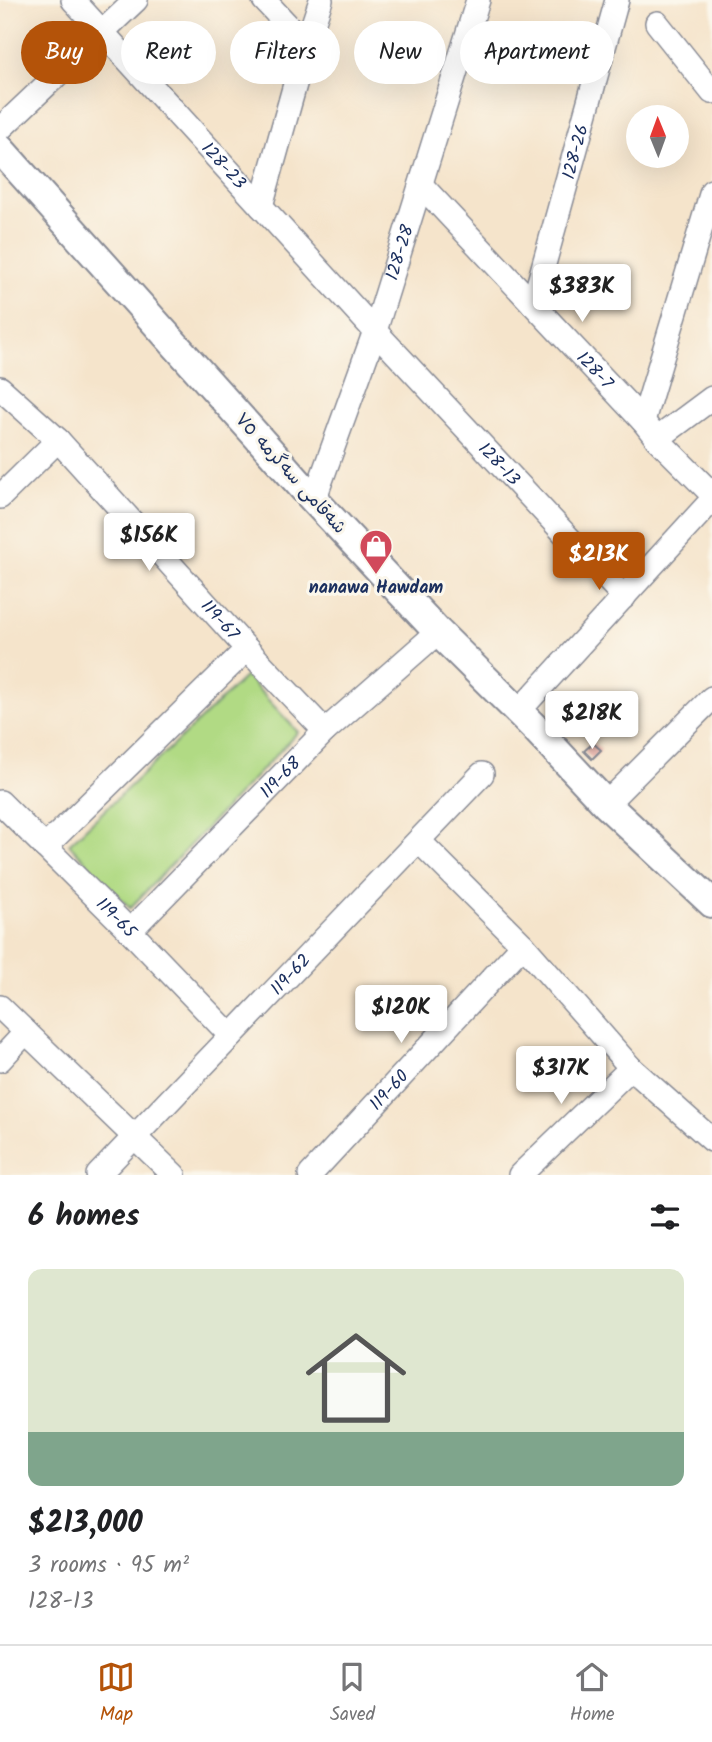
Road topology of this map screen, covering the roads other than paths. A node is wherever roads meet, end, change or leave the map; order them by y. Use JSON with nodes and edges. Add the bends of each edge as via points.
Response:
{"nodes":[{"id":1,"x":73,"y":0,"type":"edge"},
{"id":2,"x":136,"y":0,"type":"edge"},
{"id":3,"x":264,"y":0,"type":"edge"},
{"id":4,"x":321,"y":0,"type":"edge"},
{"id":5,"x":478,"y":0,"type":"edge"},
{"id":6,"x":617,"y":0,"type":"edge"},
{"id":7,"x":92,"y":21,"type":"edge"},
{"id":8,"x":284,"y":21,"type":"edge"},
{"id":9,"x":314,"y":21,"type":"edge"},
{"id":10,"x":657,"y":23,"type":"dead end"},
{"id":11,"x":107,"y":29,"type":"edge"},
{"id":12,"x":107,"y":37,"type":"edge"},
{"id":13,"x":48,"y":84,"type":"edge"},
{"id":14,"x":295,"y":84,"type":"edge"},
{"id":15,"x":712,"y":92,"type":"edge"},
{"id":16,"x":0,"y":129,"type":"edge"},
{"id":17,"x":0,"y":149,"type":"edge"},
{"id":18,"x":421,"y":185,"type":"junction"},
{"id":19,"x":712,"y":191,"type":"edge"},
{"id":20,"x":261,"y":206,"type":"junction"},
{"id":21,"x":533,"y":304,"type":"junction"},
{"id":22,"x":375,"y":331,"type":"junction"},
{"id":23,"x":0,"y":388,"type":"edge"},
{"id":24,"x":712,"y":398,"type":"edge"},
{"id":25,"x":650,"y":430,"type":"junction"},
{"id":26,"x":58,"y":440,"type":"junction"},
{"id":27,"x":712,"y":494,"type":"edge"},
{"id":28,"x":0,"y":497,"type":"edge"},
{"id":29,"x":314,"y":500,"type":"junction"},
{"id":30,"x":712,"y":500,"type":"edge"},
{"id":31,"x":624,"y":597,"type":"junction"},
{"id":32,"x":438,"y":632,"type":"junction"},
{"id":33,"x":247,"y":649,"type":"junction"},
{"id":34,"x":712,"y":698,"type":"edge"},
{"id":35,"x":517,"y":712,"type":"junction"},
{"id":36,"x":325,"y":732,"type":"junction"},
{"id":37,"x":482,"y":774,"type":"dead end"},
{"id":38,"x":0,"y":802,"type":"edge"},
{"id":39,"x":606,"y":804,"type":"junction"},
{"id":40,"x":419,"y":841,"type":"junction"},
{"id":41,"x":45,"y":847,"type":"junction"},
{"id":42,"x":712,"y":903,"type":"edge"},
{"id":43,"x":130,"y":931,"type":"junction"},
{"id":44,"x":523,"y":945,"type":"junction"},
{"id":45,"x":0,"y":1007,"type":"edge"},
{"id":46,"x":26,"y":1032,"type":"junction"},
{"id":47,"x":231,"y":1036,"type":"junction"},
{"id":48,"x":0,"y":1060,"type":"edge"},
{"id":49,"x":631,"y":1068,"type":"junction"},
{"id":50,"x":134,"y":1136,"type":"junction"},
{"id":51,"x":712,"y":1140,"type":"edge"},
{"id":52,"x":98,"y":1175,"type":"edge"},
{"id":53,"x":174,"y":1175,"type":"edge"},
{"id":54,"x":310,"y":1175,"type":"edge"},
{"id":55,"x":520,"y":1175,"type":"edge"}],
"edges":[{"from":1,"to":7,"type":"street","name":"128-23"},
{"from":2,"to":11,"type":"street"},
{"from":3,"to":8,"type":"street"},
{"from":4,"to":9,"type":"street"},
{"from":5,"to":18,"type":"street","name":"128-28"},
{"from":6,"to":21,"type":"street","name":"128-26"},
{"from":10,"to":15,"type":"street"},
{"from":12,"to":20,"type":"street","name":"128-23"},
{"from":13,"to":16,"type":"street"},
{"from":14,"to":20,"type":"street"},
{"from":17,"to":29,"type":"street","name":"شەقامی سەگرمە ٧٥"},
{"from":18,"to":21,"type":"street","name":"128-7"},
{"from":18,"to":22,"type":"street","name":"128-28"},
{"from":19,"to":25,"type":"street"},
{"from":20,"to":22,"type":"street","name":"128-23"},
{"from":21,"to":25,"type":"street","name":"128-7"},
{"from":22,"to":29,"type":"street","name":"128-28"},
{"from":22,"to":31,"type":"street","name":"128-13"},
{"from":23,"to":26,"type":"street","name":"119-67"},
{"from":24,"to":25,"type":"street"},
{"from":25,"to":27,"type":"street","name":"128-7"},
{"from":26,"to":28,"type":"street"},
{"from":26,"to":33,"type":"street","name":"119-67"},
{"from":29,"to":32,"type":"street","name":"شەقامی سەگرمە ٧٥"},
{"from":30,"to":31,"type":"street"},
{"from":31,"to":35,"type":"street"},
{"from":32,"to":35,"type":"street","name":"شەقامی سەگرمە ٧٥"},
{"from":32,"to":36,"type":"street","name":"119-68"},
{"from":33,"to":36,"type":"street","name":"119-67"},
{"from":33,"to":41,"type":"street"},
{"from":34,"to":39,"type":"street"},
{"from":35,"to":39,"type":"street","name":"شەقامی سەگرمە ٧٥"},
{"from":36,"to":43,"type":"street","name":"119-68"},
{"from":37,"to":40,"type":"street","name":"119-62"},
{"from":38,"to":41,"type":"street","name":"119-65"},
{"from":39,"to":42,"type":"street","name":"شەقامی سەگرمە ٧٥"},
{"from":40,"to":44,"type":"street"},
{"from":40,"to":47,"type":"street","name":"119-62"},
{"from":41,"to":43,"type":"street","name":"119-65"},
{"from":43,"to":47,"type":"street","name":"119-65"},
{"from":44,"to":49,"type":"street"},
{"from":44,"to":54,"type":"street","name":"119-60"},
{"from":45,"to":46,"type":"street"},
{"from":46,"to":48,"type":"street"},
{"from":46,"to":50,"type":"street"},
{"from":47,"to":50,"type":"street","name":"119-62"},
{"from":49,"to":51,"type":"street"},
{"from":49,"to":55,"type":"street"},
{"from":50,"to":52,"type":"street","name":"119-62"},
{"from":50,"to":53,"type":"street"}]}
